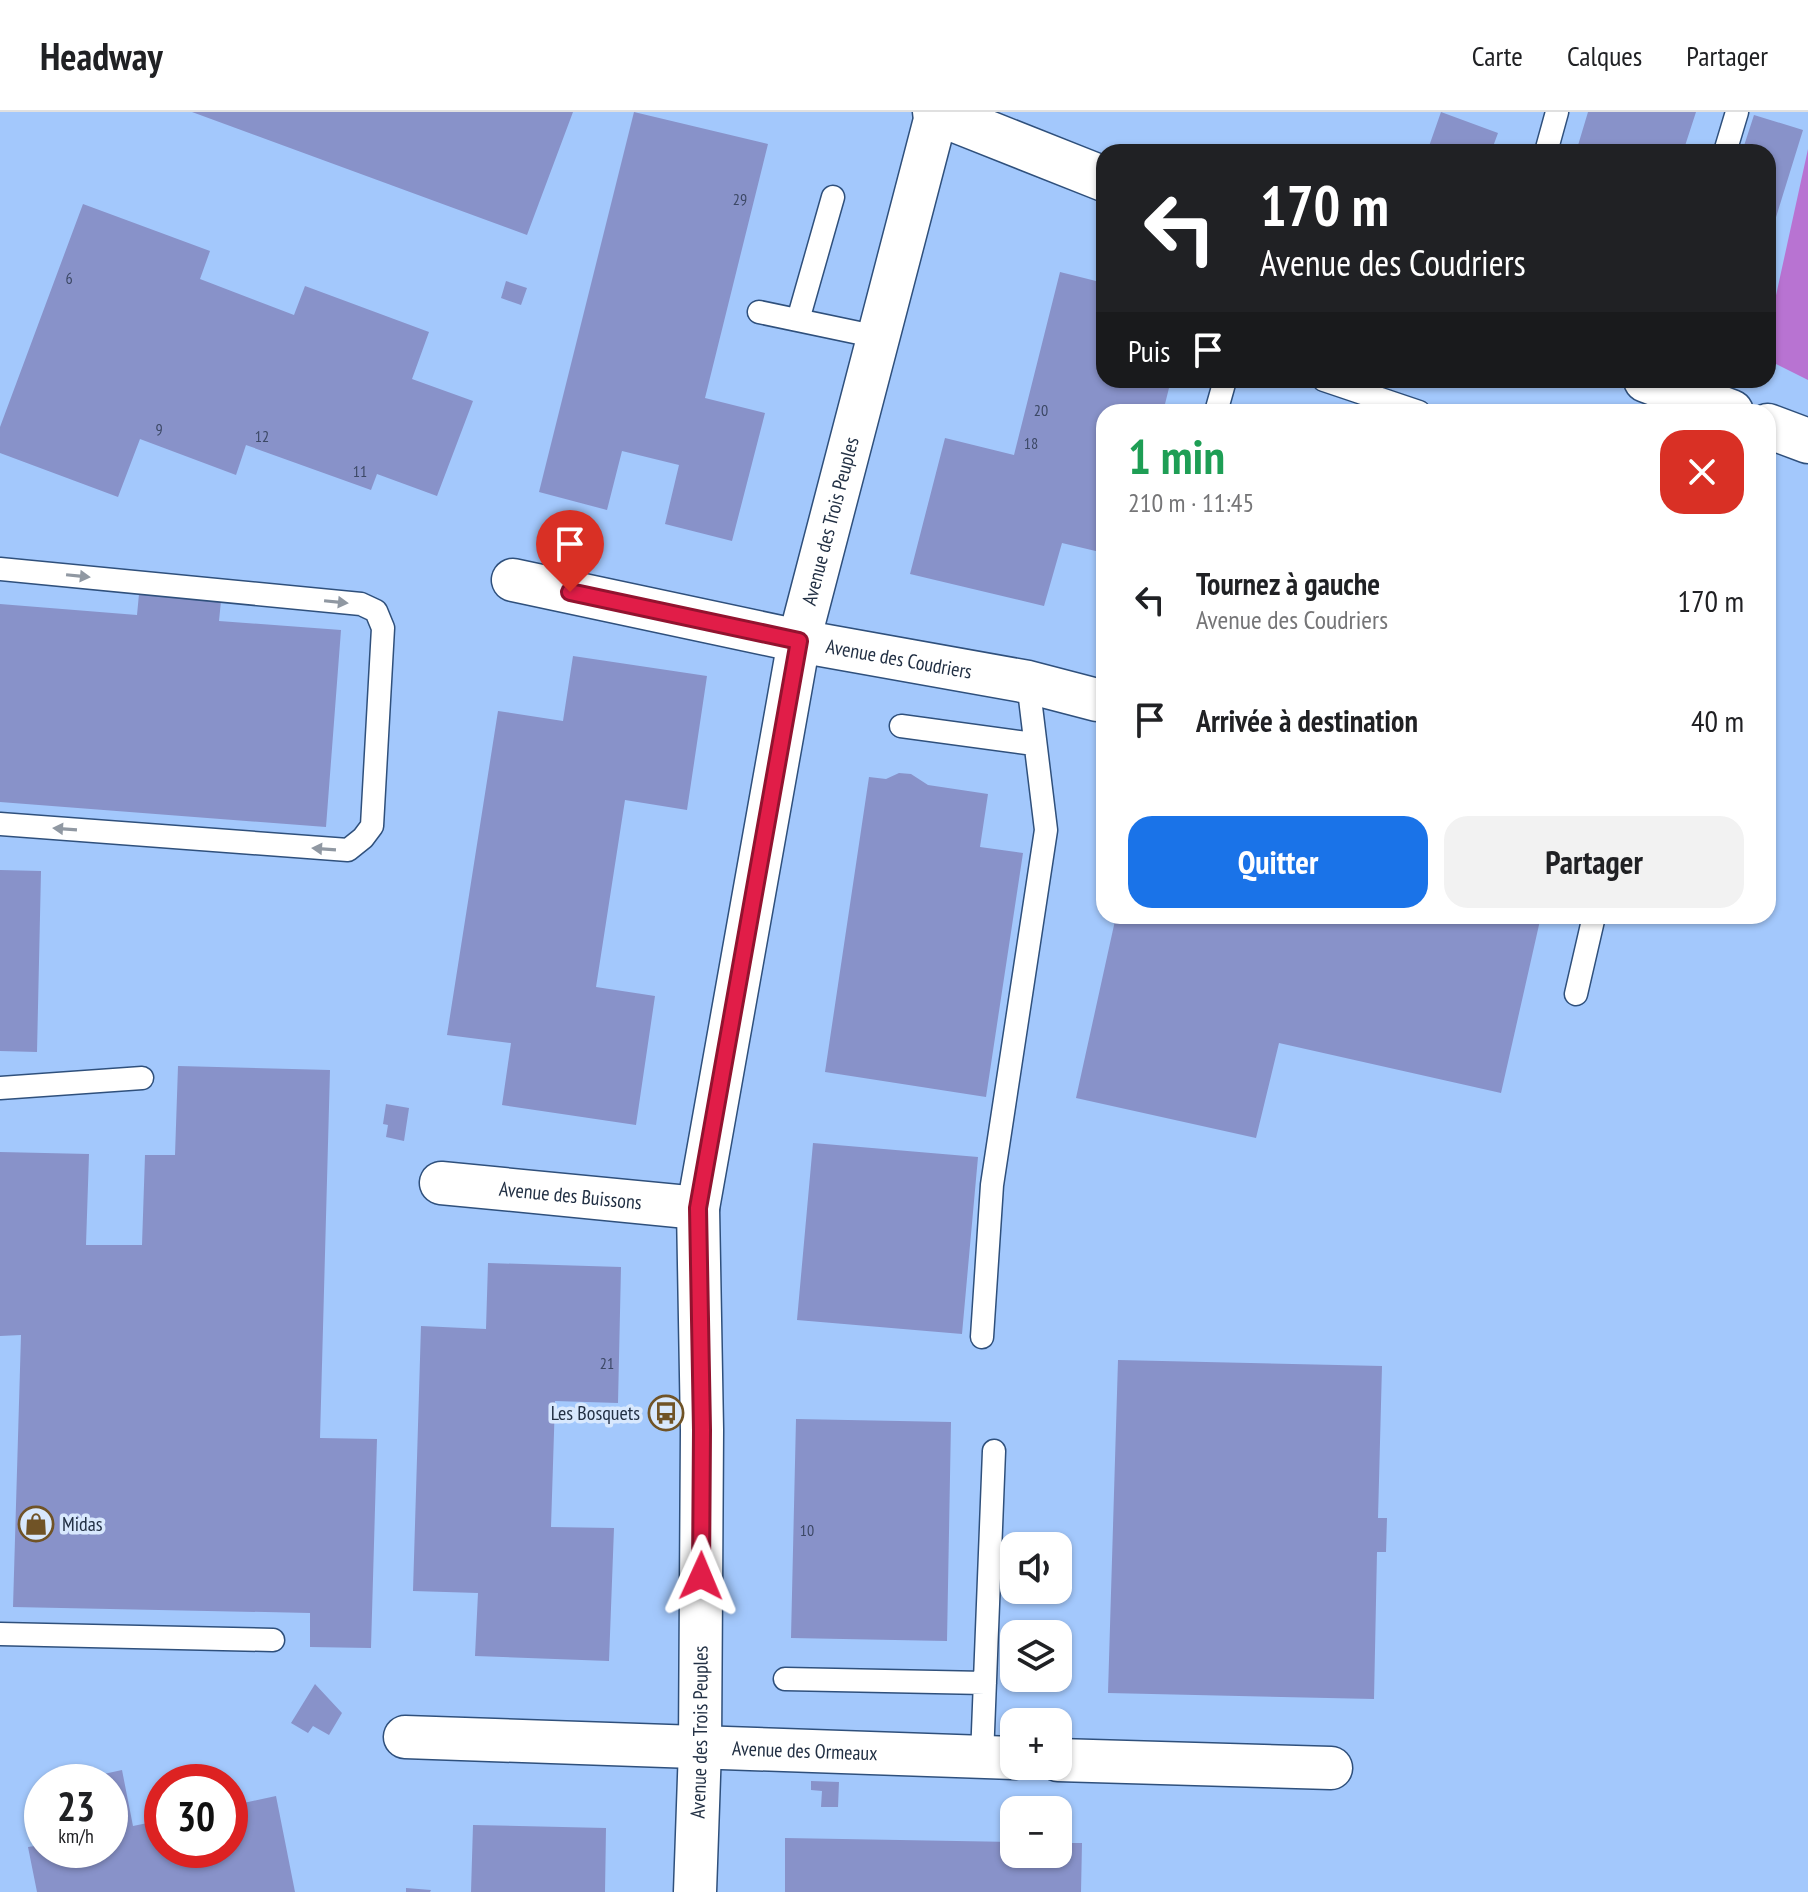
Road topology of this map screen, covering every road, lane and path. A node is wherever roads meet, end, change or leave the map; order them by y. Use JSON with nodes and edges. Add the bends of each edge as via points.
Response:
{"nodes":[{"id":1,"x":936,"y":112,"type":"edge"},
{"id":2,"x":1557,"y":112,"type":"edge"},
{"id":3,"x":1737,"y":112,"type":"edge"},
{"id":4,"x":1548,"y":144,"type":"edge"},
{"id":5,"x":1727,"y":144,"type":"edge"},
{"id":6,"x":1096,"y":176,"type":"edge"},
{"id":7,"x":833,"y":197,"type":"dead end"},
{"id":8,"x":759,"y":312,"type":"dead end"},
{"id":9,"x":798,"y":320,"type":"junction"},
{"id":10,"x":878,"y":337,"type":"junction"},
{"id":11,"x":1348,"y":388,"type":"edge"},
{"id":12,"x":1667,"y":388,"type":"edge"},
{"id":13,"x":1395,"y":404,"type":"edge"},
{"id":14,"x":1710,"y":404,"type":"edge"},
{"id":15,"x":1776,"y":429,"type":"edge"},
{"id":16,"x":1808,"y":441,"type":"edge"},
{"id":17,"x":0,"y":569,"type":"edge"},
{"id":18,"x":513,"y":580,"type":"dead end"},
{"id":19,"x":799,"y":641,"type":"junction"},
{"id":20,"x":1028,"y":682,"type":"junction"},
{"id":21,"x":1096,"y":700,"type":"edge"},
{"id":22,"x":901,"y":726,"type":"dead end"},
{"id":23,"x":1034,"y":744,"type":"junction"},
{"id":24,"x":0,"y":824,"type":"edge"},
{"id":25,"x":1592,"y":924,"type":"edge"},
{"id":26,"x":1576,"y":994,"type":"dead end"},
{"id":27,"x":142,"y":1078,"type":"dead end"},
{"id":28,"x":0,"y":1088,"type":"edge"},
{"id":29,"x":441,"y":1183,"type":"dead end"},
{"id":30,"x":698,"y":1208,"type":"junction"},
{"id":31,"x":982,"y":1337,"type":"dead end"},
{"id":32,"x":994,"y":1451,"type":"dead end"},
{"id":33,"x":0,"y":1634,"type":"edge"},
{"id":34,"x":273,"y":1640,"type":"dead end"},
{"id":35,"x":785,"y":1679,"type":"dead end"},
{"id":36,"x":985,"y":1683,"type":"junction"},
{"id":37,"x":405,"y":1737,"type":"dead end"},
{"id":38,"x":700,"y":1748,"type":"junction"},
{"id":39,"x":998,"y":1758,"type":"edge"},
{"id":40,"x":1072,"y":1760,"type":"edge"},
{"id":41,"x":1331,"y":1768,"type":"dead end"},
{"id":42,"x":695,"y":1892,"type":"edge"}],
"edges":[{"from":1,"to":6,"type":"street"},
{"from":1,"to":10,"type":"street","name":"Avenue des Trois Peuples"},
{"from":2,"to":4,"type":"lane"},
{"from":3,"to":5,"type":"lane"},
{"from":7,"to":9,"type":"lane"},
{"from":8,"to":9,"type":"lane"},
{"from":9,"to":10,"type":"lane"},
{"from":10,"to":19,"type":"street","name":"Avenue des Trois Peuples"},
{"from":11,"to":13,"type":"lane"},
{"from":12,"to":14,"type":"street"},
{"from":15,"to":16,"type":"street"},
{"from":17,"to":24,"type":"lane","one_way":true,"via":[[361,604],[376,611],[383,628],[372,826],[348,850]]},
{"from":18,"to":19,"type":"street","name":"Avenue des Coudriers"},
{"from":19,"to":20,"type":"street","name":"Avenue des Coudriers"},
{"from":19,"to":30,"type":"street","name":"Avenue des Trois Peuples"},
{"from":20,"to":21,"type":"street","name":"Avenue des Coudriers"},
{"from":20,"to":23,"type":"lane"},
{"from":22,"to":23,"type":"lane"},
{"from":23,"to":31,"type":"lane","via":[[1046,830],[992,1185]]},
{"from":25,"to":26,"type":"lane"},
{"from":27,"to":28,"type":"lane"},
{"from":29,"to":30,"type":"street","name":"Avenue des Buissons"},
{"from":30,"to":38,"type":"street","name":"Avenue des Trois Peuples"},
{"from":32,"to":36,"type":"lane"},
{"from":33,"to":34,"type":"lane"},
{"from":35,"to":36,"type":"lane"},
{"from":36,"to":39,"type":"lane"},
{"from":37,"to":38,"type":"street","name":"Avenue des Ormeaux"},
{"from":38,"to":39,"type":"street","name":"Avenue des Ormeaux"},
{"from":38,"to":42,"type":"street","name":"Avenue des Trois Peuples"},
{"from":40,"to":41,"type":"street"}]}
